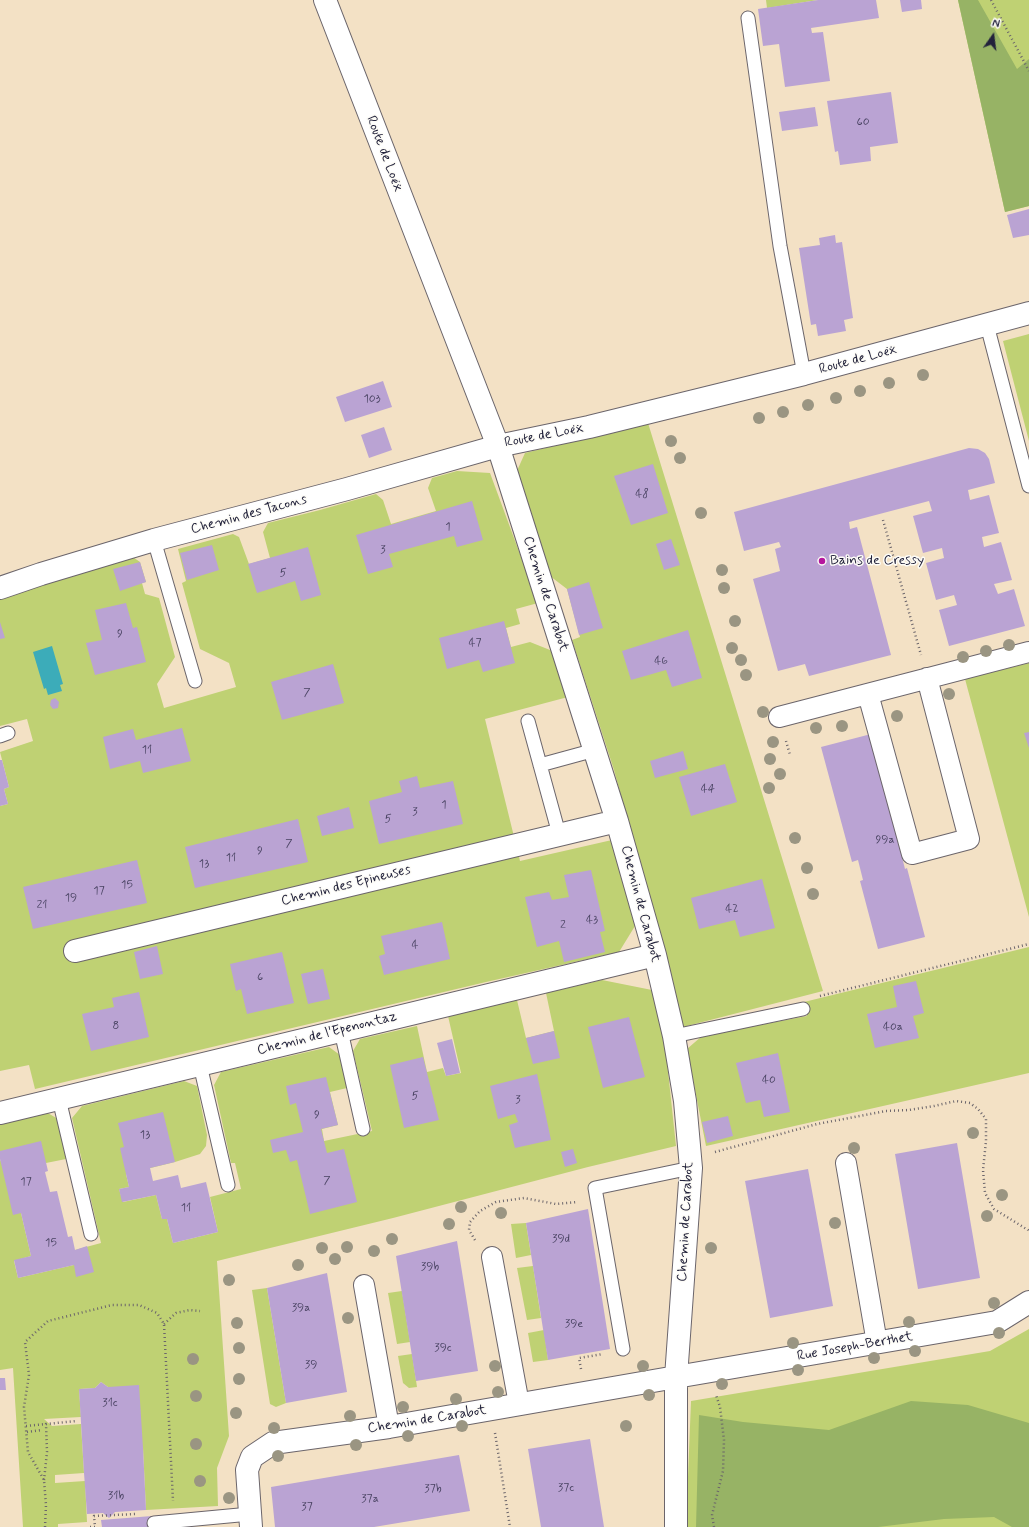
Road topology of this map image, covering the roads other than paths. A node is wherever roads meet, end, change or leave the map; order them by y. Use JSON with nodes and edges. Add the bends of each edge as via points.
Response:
{"nodes":[{"id":1,"x":325,"y":0,"type":"edge"},
{"id":2,"x":748,"y":18,"type":"dead end"},
{"id":3,"x":1029,"y":313,"type":"edge"},
{"id":4,"x":987,"y":325,"type":"junction"},
{"id":5,"x":804,"y":374,"type":"junction"},
{"id":6,"x":498,"y":446,"type":"junction"},
{"id":7,"x":1029,"y":486,"type":"edge"},
{"id":8,"x":154,"y":540,"type":"junction"},
{"id":9,"x":0,"y":588,"type":"edge"},
{"id":10,"x":1029,"y":652,"type":"edge"},
{"id":11,"x":927,"y":678,"type":"junction"},
{"id":12,"x":195,"y":680,"type":"dead end"},
{"id":13,"x":868,"y":694,"type":"junction"},
{"id":14,"x":779,"y":717,"type":"dead end"},
{"id":15,"x":528,"y":721,"type":"dead end"},
{"id":16,"x":595,"y":750,"type":"junction"},
{"id":17,"x":540,"y":765,"type":"junction"},
{"id":18,"x":617,"y":821,"type":"junction"},
{"id":19,"x":559,"y":834,"type":"junction"},
{"id":20,"x":75,"y":951,"type":"dead end"},
{"id":21,"x":655,"y":955,"type":"junction"},
{"id":22,"x":803,"y":1010,"type":"road end"},
{"id":23,"x":341,"y":1031,"type":"junction"},
{"id":24,"x":674,"y":1036,"type":"junction"},
{"id":25,"x":200,"y":1065,"type":"junction"},
{"id":26,"x":59,"y":1099,"type":"junction"},
{"id":27,"x":0,"y":1113,"type":"edge"},
{"id":28,"x":363,"y":1129,"type":"dead end"},
{"id":29,"x":846,"y":1163,"type":"dead end"},
{"id":30,"x":691,"y":1168,"type":"junction"},
{"id":31,"x":228,"y":1185,"type":"dead end"},
{"id":32,"x":91,"y":1234,"type":"dead end"},
{"id":33,"x":492,"y":1257,"type":"road end"},
{"id":34,"x":364,"y":1285,"type":"dead end"},
{"id":35,"x":1029,"y":1302,"type":"edge"},
{"id":36,"x":877,"y":1343,"type":"junction"},
{"id":37,"x":617,"y":1351,"type":"road end"},
{"id":38,"x":676,"y":1377,"type":"junction"},
{"id":39,"x":519,"y":1404,"type":"junction"},
{"id":40,"x":389,"y":1427,"type":"junction"},
{"id":41,"x":251,"y":1521,"type":"edge"},
{"id":42,"x":170,"y":1523,"type":"edge"},
{"id":43,"x":676,"y":1527,"type":"edge"}],
"edges":[{"from":1,"to":6,"type":"street","name":"Route de Loëx"},
{"from":2,"to":5,"type":"lane","via":[[780,246]]},
{"from":3,"to":4,"type":"street","name":"Route de Loëx"},
{"from":4,"to":5,"type":"street","name":"Route de Loëx"},
{"from":4,"to":7,"type":"lane"},
{"from":5,"to":6,"type":"street","name":"Route de Loëx","via":[[589,427]]},
{"from":6,"to":8,"type":"street","name":"Chemin des Tacons"},
{"from":6,"to":16,"type":"street","name":"Chemin de Carabot"},
{"from":8,"to":9,"type":"street","name":"Chemin des Tacons"},
{"from":8,"to":12,"type":"lane"},
{"from":10,"to":11,"type":"street"},
{"from":11,"to":13,"type":"street"},
{"from":11,"to":13,"type":"street","via":[[969,839],[912,854]]},
{"from":13,"to":14,"type":"street"},
{"from":15,"to":17,"type":"lane"},
{"from":16,"to":17,"type":"lane"},
{"from":16,"to":18,"type":"street","name":"Chemin de Carabot"},
{"from":17,"to":19,"type":"lane"},
{"from":18,"to":19,"type":"street","name":"Chemin des Epineuses"},
{"from":18,"to":21,"type":"street","name":"Chemin de Carabot"},
{"from":19,"to":20,"type":"street","name":"Chemin des Epineuses"},
{"from":21,"to":23,"type":"street","name":"Chemin de l'Epenontaz"},
{"from":21,"to":24,"type":"street","name":"Chemin de Carabot"},
{"from":22,"to":24,"type":"lane"},
{"from":23,"to":25,"type":"street","name":"Chemin de l'Epenontaz"},
{"from":23,"to":28,"type":"lane"},
{"from":24,"to":30,"type":"street","name":"Chemin de Carabot","via":[[685,1101]]},
{"from":25,"to":26,"type":"street","name":"Chemin de l'Epenontaz"},
{"from":25,"to":31,"type":"lane"},
{"from":26,"to":27,"type":"street","name":"Chemin de l'Epenontaz"},
{"from":26,"to":32,"type":"lane"},
{"from":29,"to":36,"type":"street"},
{"from":30,"to":37,"type":"lane","via":[[596,1188]]},
{"from":30,"to":38,"type":"street","name":"Chemin de Carabot"},
{"from":33,"to":39,"type":"street"},
{"from":34,"to":40,"type":"street"},
{"from":35,"to":36,"type":"street","name":"Rue Joseph-Berthet","via":[[997,1322]]},
{"from":36,"to":38,"type":"street","name":"Rue Joseph-Berthet"},
{"from":38,"to":39,"type":"street","name":"Chemin de Carabot"},
{"from":38,"to":43,"type":"street","name":"Chemin de Carabot"},
{"from":39,"to":40,"type":"street","name":"Chemin de Carabot"},
{"from":40,"to":41,"type":"street","name":"Chemin de Carabot","via":[[273,1443],[252,1457],[247,1470]]},
{"from":41,"to":42,"type":"lane"}]}
